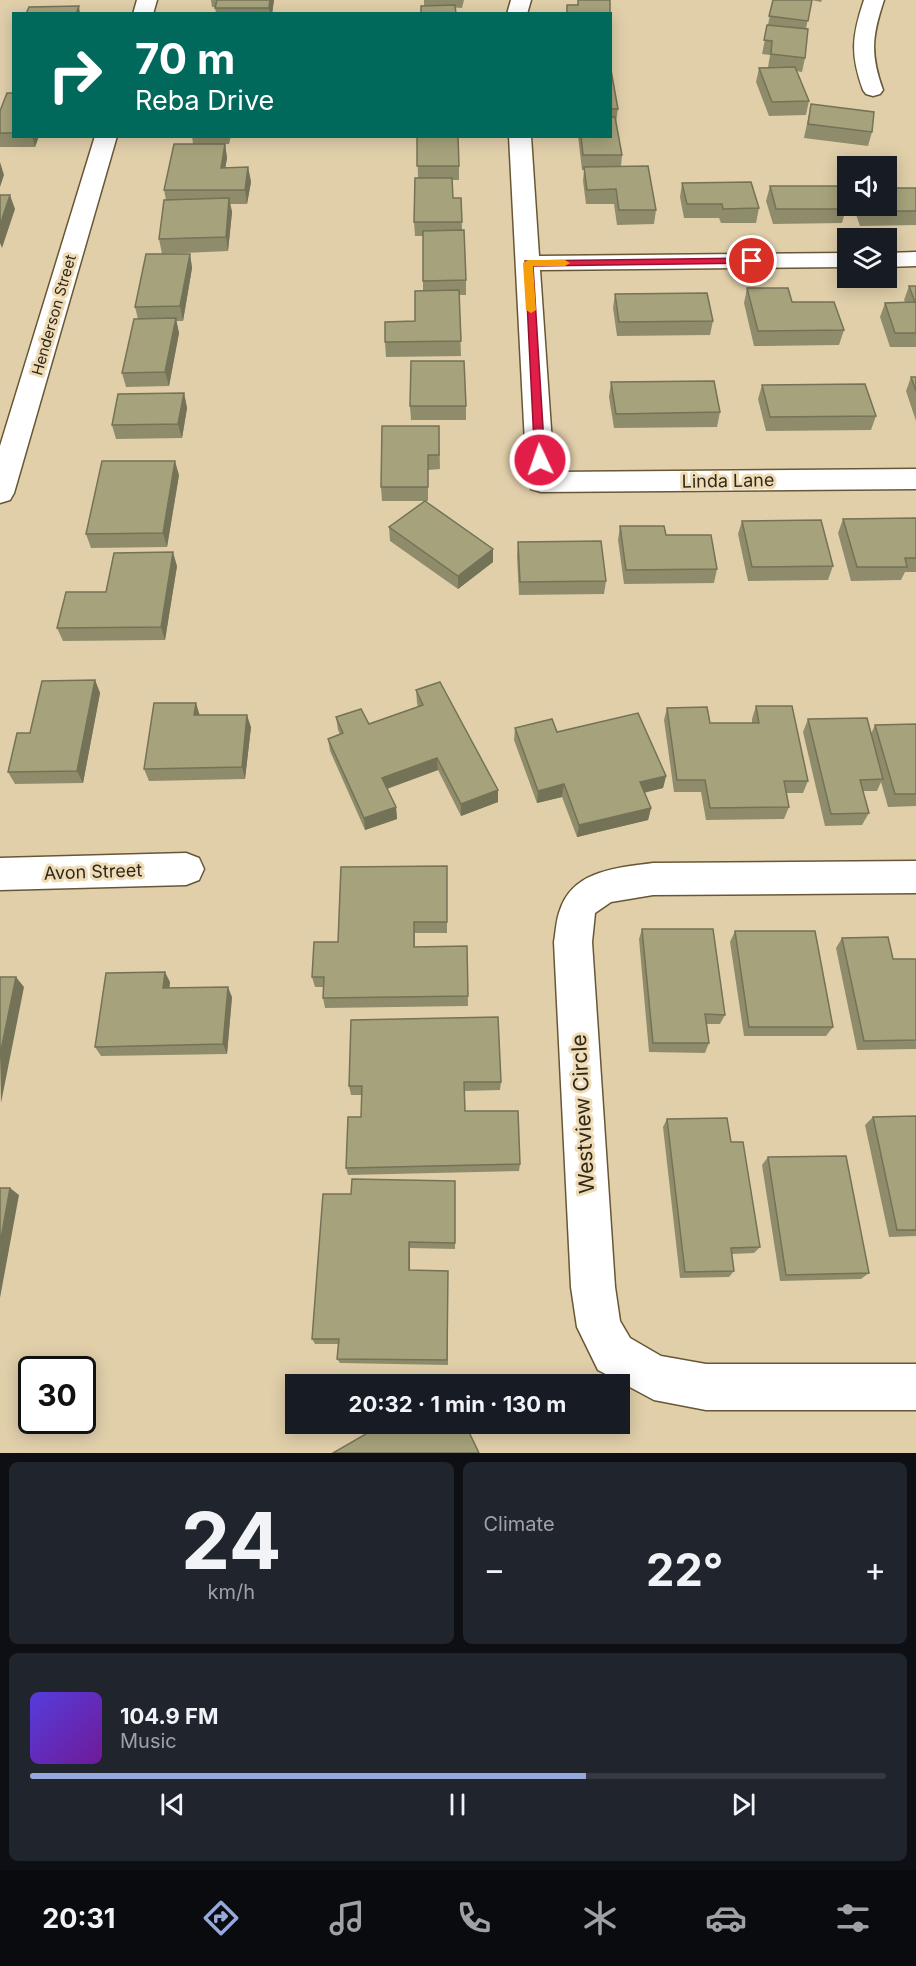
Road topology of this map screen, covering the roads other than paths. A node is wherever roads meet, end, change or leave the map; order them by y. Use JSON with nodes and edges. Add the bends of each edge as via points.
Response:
{"nodes":[{"id":1,"x":874,"y":0,"type":"edge"},
{"id":2,"x":873,"y":90,"type":"dead end"},
{"id":3,"x":105,"y":138,"type":"edge"},
{"id":4,"x":520,"y":138,"type":"edge"},
{"id":5,"x":916,"y":259,"type":"edge"},
{"id":6,"x":837,"y":260,"type":"edge"},
{"id":7,"x":897,"y":260,"type":"edge"},
{"id":8,"x":528,"y":263,"type":"junction"},
{"id":9,"x":6,"y":456,"type":"edge"},
{"id":10,"x":916,"y":479,"type":"edge"},
{"id":11,"x":0,"y":493,"type":"edge"},
{"id":12,"x":186,"y":869,"type":"dead end"},
{"id":13,"x":0,"y":874,"type":"edge"},
{"id":14,"x":916,"y":877,"type":"edge"},
{"id":15,"x":916,"y":1387,"type":"edge"}],
"edges":[{"from":1,"to":2,"type":"street","via":[[862,33],[862,57]]},
{"from":3,"to":9,"type":"street","name":"Henderson Street"},
{"from":4,"to":8,"type":"street"},
{"from":5,"to":7,"type":"street"},
{"from":6,"to":8,"type":"street"},
{"from":8,"to":10,"type":"street","name":"Linda Lane","via":[[541,482]]},
{"from":9,"to":11,"type":"street","name":"Henderson Street"},
{"from":12,"to":13,"type":"street","name":"Avon Street"},
{"from":14,"to":15,"type":"street","name":"Westview Circle","via":[[653,879],[613,885],[590,893],[579,907],[573,942],[593,1287],[599,1328],[614,1354],[654,1377],[706,1387]]}]}
